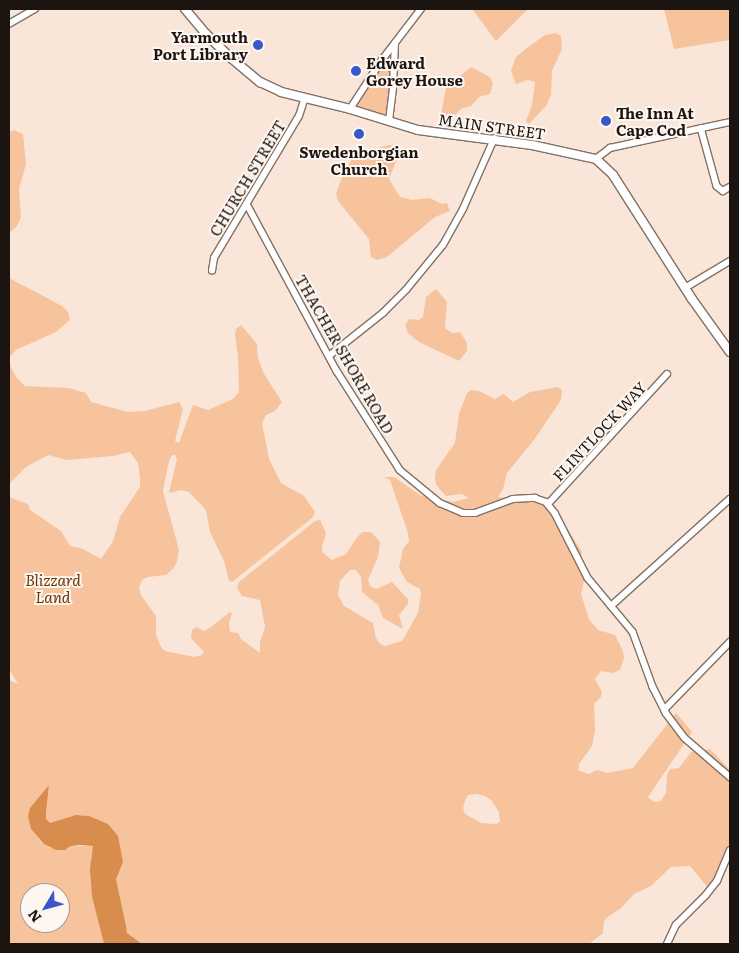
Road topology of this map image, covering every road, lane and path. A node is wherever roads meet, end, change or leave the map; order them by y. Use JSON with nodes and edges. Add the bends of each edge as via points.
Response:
{"nodes":[{"id":1,"x":35,"y":9,"type":"edge"},
{"id":2,"x":185,"y":9,"type":"edge"},
{"id":3,"x":421,"y":9,"type":"edge"},
{"id":4,"x":27,"y":11,"type":"edge"},
{"id":5,"x":9,"y":24,"type":"edge"},
{"id":6,"x":396,"y":40,"type":"junction"},
{"id":7,"x":380,"y":62,"type":"junction"},
{"id":8,"x":394,"y":69,"type":"junction"},
{"id":9,"x":305,"y":98,"type":"junction"},
{"id":10,"x":350,"y":109,"type":"junction"},
{"id":11,"x":388,"y":121,"type":"junction"},
{"id":12,"x":730,"y":122,"type":"edge"},
{"id":13,"x":701,"y":128,"type":"junction"},
{"id":14,"x":494,"y":139,"type":"junction"},
{"id":15,"x":596,"y":159,"type":"junction"},
{"id":16,"x":730,"y":187,"type":"edge"},
{"id":17,"x":247,"y":204,"type":"junction"},
{"id":18,"x":730,"y":261,"type":"edge"},
{"id":19,"x":212,"y":272,"type":"dead end"},
{"id":20,"x":685,"y":288,"type":"junction"},
{"id":21,"x":730,"y":352,"type":"edge"},
{"id":22,"x":329,"y":356,"type":"junction"},
{"id":23,"x":667,"y":374,"type":"dead end"},
{"id":24,"x":730,"y":499,"type":"edge"},
{"id":25,"x":548,"y":504,"type":"junction"},
{"id":26,"x":612,"y":606,"type":"junction"},
{"id":27,"x":730,"y":642,"type":"edge"},
{"id":28,"x":664,"y":710,"type":"junction"},
{"id":29,"x":730,"y":777,"type":"edge"},
{"id":30,"x":730,"y":851,"type":"edge"},
{"id":31,"x":667,"y":944,"type":"edge"}],
"edges":[{"from":1,"to":4,"type":"street"},
{"from":2,"to":9,"type":"main road","name":"MAIN STREET","via":[[216,45],[255,78],[276,90]]},
{"from":3,"to":6,"type":"street"},
{"from":4,"to":5,"type":"street"},
{"from":6,"to":7,"type":"street"},
{"from":6,"to":8,"type":"street"},
{"from":7,"to":8,"type":"street"},
{"from":7,"to":10,"type":"street"},
{"from":8,"to":11,"type":"street"},
{"from":9,"to":10,"type":"main road","name":"MAIN STREET"},
{"from":9,"to":17,"type":"street","name":"CHURCH STREET","via":[[299,116]]},
{"from":10,"to":11,"type":"main road","name":"MAIN STREET"},
{"from":11,"to":14,"type":"main road","name":"MAIN STREET","via":[[423,130]]},
{"from":12,"to":13,"type":"street"},
{"from":13,"to":15,"type":"street","via":[[610,148]]},
{"from":13,"to":16,"type":"street","via":[[717,186],[723,191]]},
{"from":14,"to":15,"type":"main road","name":"MAIN STREET"},
{"from":14,"to":22,"type":"street","via":[[443,245],[383,313]]},
{"from":15,"to":20,"type":"main road","name":"MAIN STREET","via":[[613,175]]},
{"from":17,"to":19,"type":"street","name":"CHURCH STREET","via":[[214,258]]},
{"from":17,"to":22,"type":"street","name":"THACHER SHORE ROAD"},
{"from":18,"to":20,"type":"street"},
{"from":20,"to":21,"type":"main road","name":"MAIN STREET"},
{"from":22,"to":25,"type":"street","name":"THACHER SHORE ROAD","via":[[398,467],[440,503],[467,514],[513,499],[535,498]]},
{"from":23,"to":25,"type":"street","name":"FLINTLOCK WAY"},
{"from":24,"to":26,"type":"street"},
{"from":25,"to":26,"type":"street","via":[[584,572]]},
{"from":26,"to":28,"type":"street","via":[[634,636]]},
{"from":27,"to":28,"type":"street"},
{"from":28,"to":29,"type":"street","via":[[685,738]]},
{"from":30,"to":31,"type":"street","via":[[717,881],[676,925]]}]}
